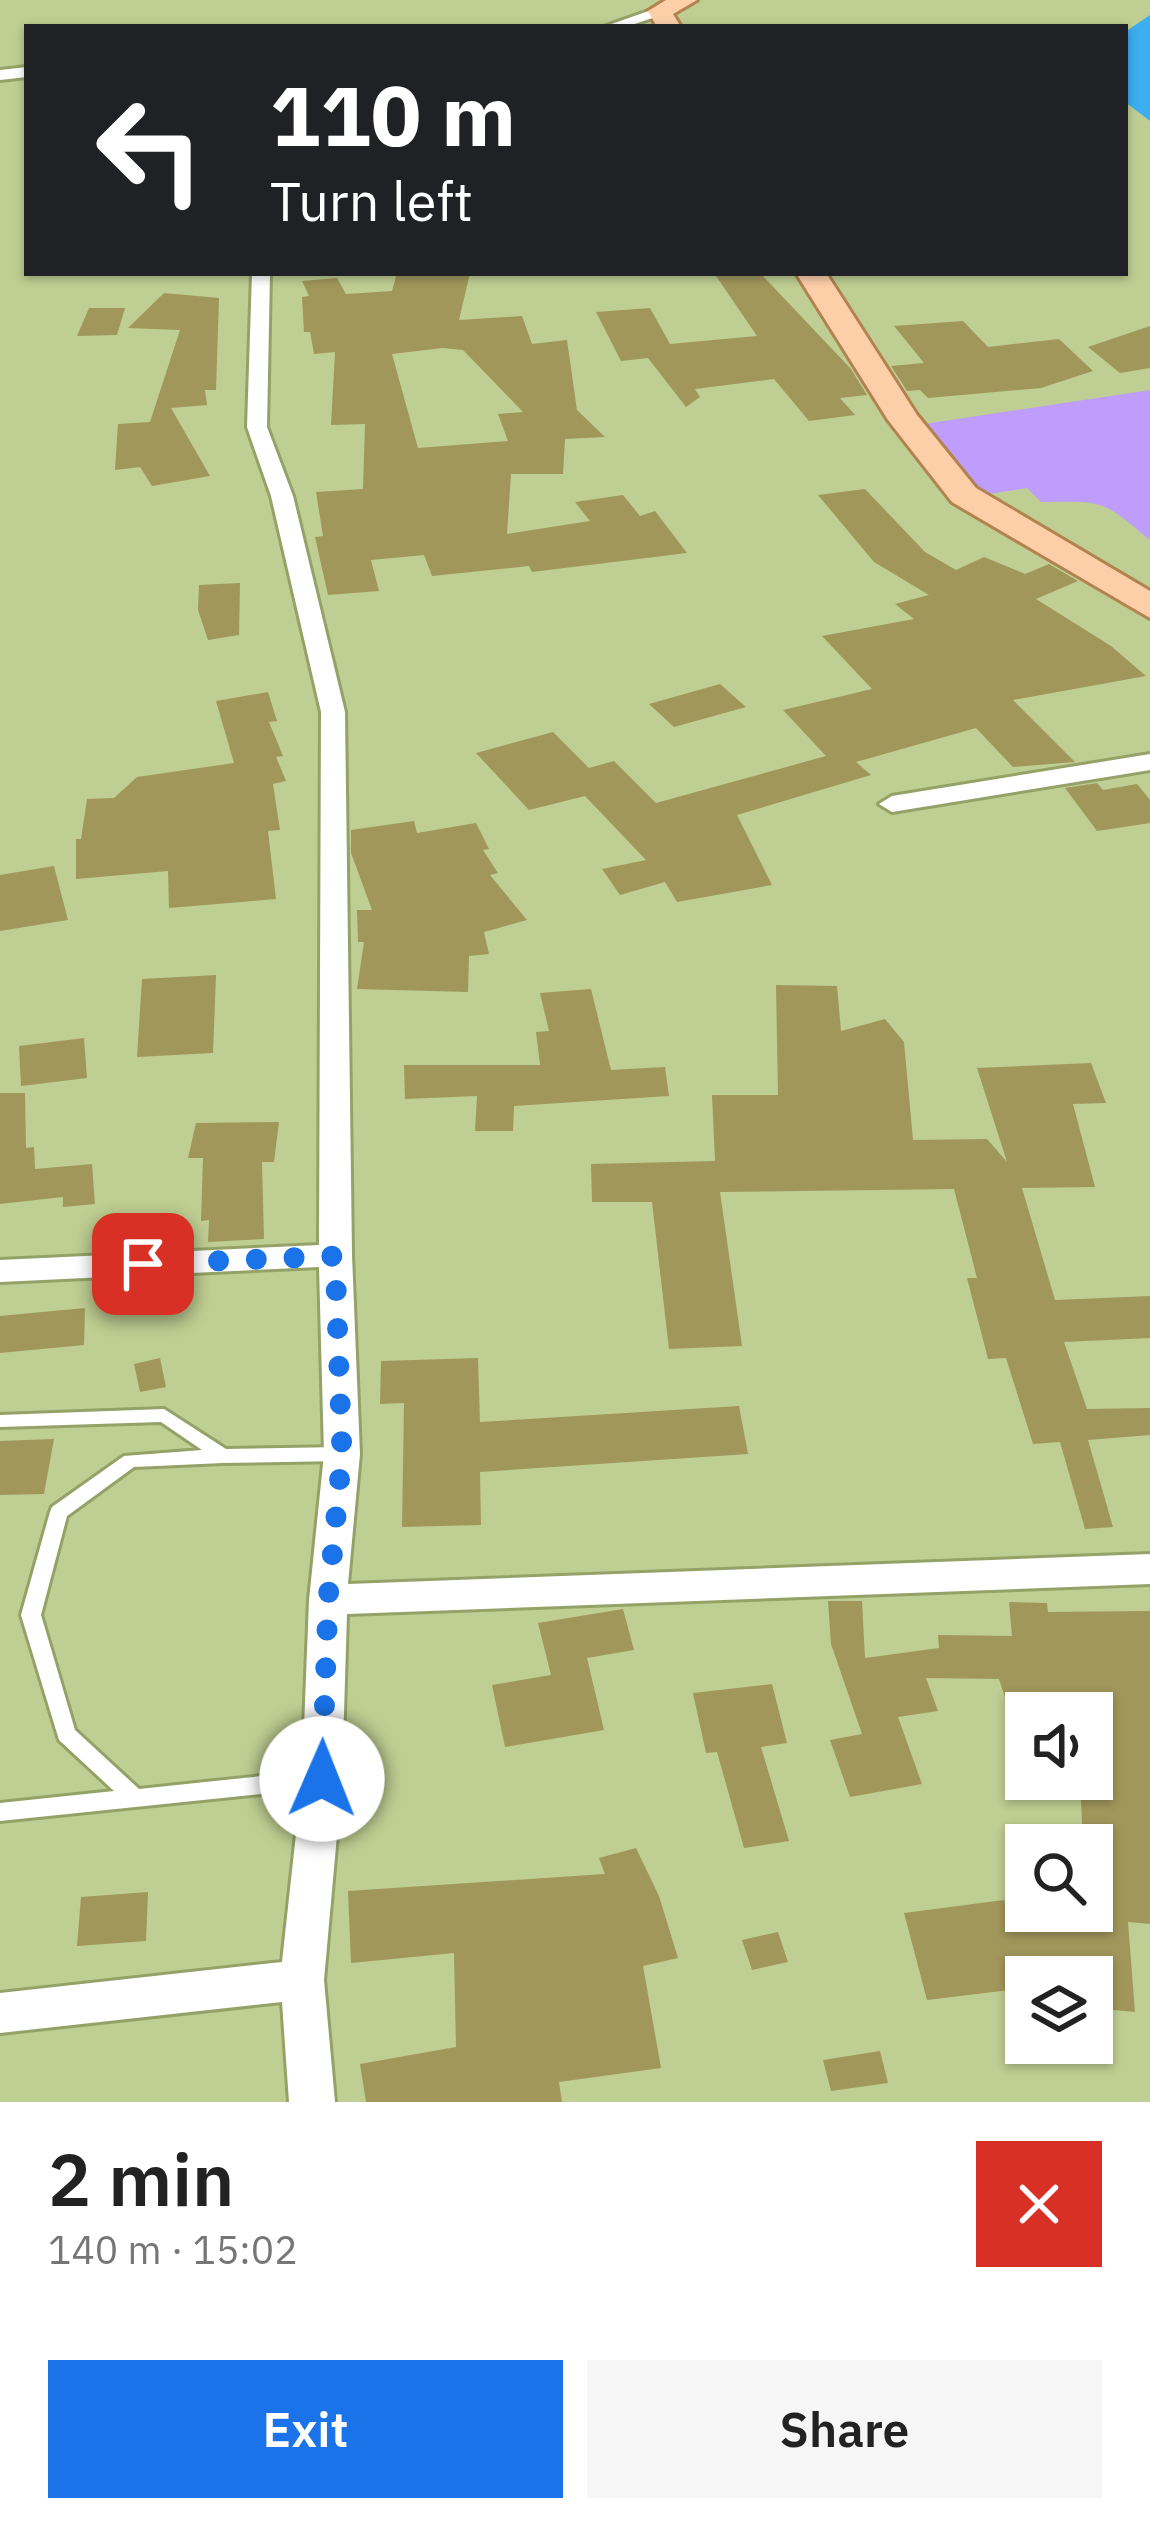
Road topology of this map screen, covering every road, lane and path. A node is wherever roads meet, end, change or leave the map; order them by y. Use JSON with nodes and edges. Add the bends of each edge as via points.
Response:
{"nodes":[{"id":1,"x":686,"y":0,"type":"edge"},
{"id":2,"x":664,"y":19,"type":"edge"},
{"id":3,"x":630,"y":24,"type":"edge"},
{"id":4,"x":261,"y":276,"type":"edge"},
{"id":5,"x":813,"y":276,"type":"edge"},
{"id":6,"x":1150,"y":607,"type":"edge"},
{"id":7,"x":1150,"y":762,"type":"edge"},
{"id":8,"x":892,"y":804,"type":"dead end"},
{"id":9,"x":335,"y":1256,"type":"junction"},
{"id":10,"x":0,"y":1270,"type":"edge"},
{"id":11,"x":0,"y":1421,"type":"edge"},
{"id":12,"x":342,"y":1454,"type":"junction"},
{"id":13,"x":223,"y":1456,"type":"junction"},
{"id":14,"x":1150,"y":1569,"type":"edge"},
{"id":15,"x":328,"y":1600,"type":"junction"},
{"id":16,"x":322,"y":1779,"type":"junction"},
{"id":17,"x":133,"y":1796,"type":"junction"},
{"id":18,"x":0,"y":1812,"type":"edge"},
{"id":19,"x":302,"y":1980,"type":"junction"},
{"id":20,"x":0,"y":2012,"type":"edge"},
{"id":21,"x":312,"y":2102,"type":"edge"}],
"edges":[{"from":1,"to":2,"type":"main road"},
{"from":2,"to":3,"type":"street"},
{"from":4,"to":9,"type":"street","via":[[257,427],[282,496],[333,712]]},
{"from":5,"to":6,"type":"main road","via":[[904,420],[964,495]]},
{"from":7,"to":8,"type":"street"},
{"from":9,"to":10,"type":"street"},
{"from":9,"to":12,"type":"street"},
{"from":11,"to":13,"type":"lane","via":[[164,1415]]},
{"from":12,"to":13,"type":"lane"},
{"from":12,"to":15,"type":"street"},
{"from":13,"to":17,"type":"lane","via":[[130,1461],[59,1512],[31,1615],[66,1734]]},
{"from":14,"to":15,"type":"street"},
{"from":15,"to":16,"type":"street"},
{"from":16,"to":17,"type":"lane"},
{"from":16,"to":19,"type":"street"},
{"from":17,"to":18,"type":"lane"},
{"from":19,"to":20,"type":"street"},
{"from":19,"to":21,"type":"street"}]}
